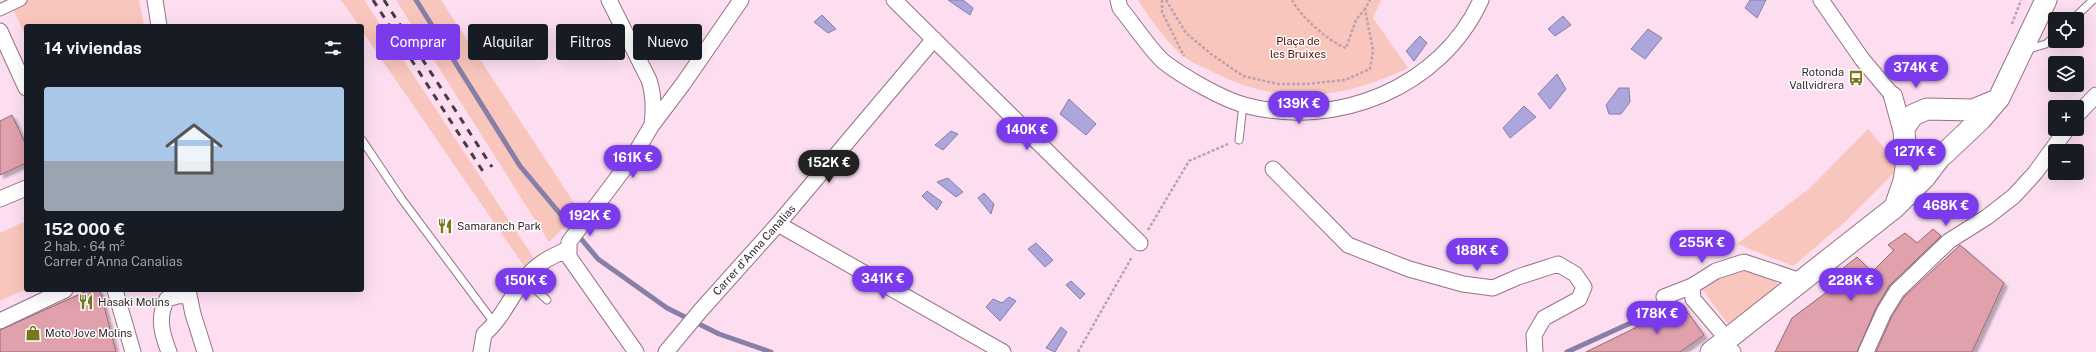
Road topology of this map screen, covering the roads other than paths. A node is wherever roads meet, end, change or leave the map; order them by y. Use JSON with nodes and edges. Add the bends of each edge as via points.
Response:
{"nodes":[{"id":1,"x":21,"y":0,"type":"edge"},
{"id":2,"x":155,"y":0,"type":"edge"},
{"id":3,"x":609,"y":0,"type":"edge"},
{"id":4,"x":741,"y":0,"type":"edge"},
{"id":5,"x":1118,"y":0,"type":"edge"},
{"id":6,"x":1481,"y":0,"type":"edge"},
{"id":7,"x":1822,"y":0,"type":"edge"},
{"id":8,"x":2046,"y":0,"type":"edge"},
{"id":9,"x":2093,"y":0,"type":"edge"},
{"id":10,"x":896,"y":1,"type":"edge"},
{"id":11,"x":0,"y":10,"type":"edge"},
{"id":12,"x":2080,"y":12,"type":"edge"},
{"id":13,"x":159,"y":24,"type":"edge"},
{"id":14,"x":0,"y":31,"type":"edge"},
{"id":15,"x":934,"y":39,"type":"junction"},
{"id":16,"x":2048,"y":42,"type":"edge"},
{"id":17,"x":2023,"y":50,"type":"junction"},
{"id":18,"x":24,"y":84,"type":"edge"},
{"id":19,"x":2096,"y":95,"type":"edge"},
{"id":20,"x":1893,"y":96,"type":"junction"},
{"id":21,"x":1999,"y":98,"type":"junction"},
{"id":22,"x":1243,"y":105,"type":"junction"},
{"id":23,"x":2084,"y":108,"type":"edge"},
{"id":24,"x":1931,"y":110,"type":"junction"},
{"id":25,"x":652,"y":125,"type":"junction"},
{"id":26,"x":2062,"y":136,"type":"edge"},
{"id":27,"x":1904,"y":139,"type":"junction"},
{"id":28,"x":1239,"y":140,"type":"dead end"},
{"id":29,"x":364,"y":143,"type":"edge"},
{"id":30,"x":1944,"y":154,"type":"junction"},
{"id":31,"x":1273,"y":170,"type":"dead end"},
{"id":32,"x":24,"y":189,"type":"edge"},
{"id":33,"x":0,"y":199,"type":"edge"},
{"id":34,"x":1894,"y":208,"type":"junction"},
{"id":35,"x":778,"y":224,"type":"junction"},
{"id":36,"x":1140,"y":243,"type":"dead end"},
{"id":37,"x":569,"y":246,"type":"junction"},
{"id":38,"x":525,"y":280,"type":"junction"},
{"id":39,"x":1801,"y":281,"type":"junction"},
{"id":40,"x":1692,"y":286,"type":"junction"},
{"id":41,"x":61,"y":292,"type":"edge"},
{"id":42,"x":116,"y":292,"type":"edge"},
{"id":43,"x":189,"y":292,"type":"edge"},
{"id":44,"x":1664,"y":298,"type":"dead end"},
{"id":45,"x":547,"y":300,"type":"dead end"},
{"id":46,"x":0,"y":321,"type":"edge"},
{"id":47,"x":495,"y":324,"type":"junction"},
{"id":48,"x":1723,"y":347,"type":"edge"},
{"id":49,"x":133,"y":352,"type":"edge"},
{"id":50,"x":169,"y":352,"type":"edge"},
{"id":51,"x":205,"y":352,"type":"edge"},
{"id":52,"x":481,"y":352,"type":"edge"},
{"id":53,"x":636,"y":352,"type":"edge"},
{"id":54,"x":666,"y":352,"type":"edge"},
{"id":55,"x":1003,"y":352,"type":"edge"},
{"id":56,"x":1535,"y":352,"type":"edge"},
{"id":57,"x":1866,"y":352,"type":"edge"}],
"edges":[{"from":1,"to":11,"type":"street"},
{"from":2,"to":13,"type":"street"},
{"from":3,"to":25,"type":"street","via":[[649,80],[653,92]]},
{"from":4,"to":25,"type":"street"},
{"from":5,"to":22,"type":"street","via":[[1120,8],[1163,61],[1215,94]]},
{"from":6,"to":22,"type":"street","via":[[1451,48],[1415,78],[1374,100],[1329,111],[1278,111]]},
{"from":7,"to":20,"type":"street","via":[[1862,59]]},
{"from":8,"to":17,"type":"main road"},
{"from":9,"to":12,"type":"lane"},
{"from":10,"to":15,"type":"street"},
{"from":14,"to":18,"type":"street"},
{"from":15,"to":35,"type":"street","name":"Carrer d'Anna Canalias"},
{"from":15,"to":36,"type":"street"},
{"from":16,"to":17,"type":"lane"},
{"from":17,"to":21,"type":"main road"},
{"from":19,"to":23,"type":"street"},
{"from":20,"to":24,"type":"street"},
{"from":20,"to":27,"type":"street"},
{"from":21,"to":24,"type":"main road","via":[[1989,105],[1973,110]]},
{"from":21,"to":30,"type":"main road"},
{"from":22,"to":28,"type":"lane"},
{"from":24,"to":27,"type":"main road","via":[[1913,115],[1907,121]]},
{"from":24,"to":30,"type":"main road","via":[[1947,117],[1952,124],[1953,138]]},
{"from":25,"to":37,"type":"street","via":[[633,157]]},
{"from":26,"to":57,"type":"street","via":[[2035,174],[2014,196],[1988,217],[1949,241],[1897,291],[1884,312]]},
{"from":27,"to":30,"type":"main road","via":[[1908,149],[1920,158],[1935,159]]},
{"from":27,"to":34,"type":"main road","via":[[1906,168]]},
{"from":29,"to":47,"type":"lane","via":[[401,198]]},
{"from":30,"to":34,"type":"main road"},
{"from":31,"to":56,"type":"street","via":[[1348,245],[1409,269],[1463,284],[1493,288],[1558,264],[1575,274],[1584,287],[1579,299],[1544,318],[1534,335]]},
{"from":32,"to":33,"type":"street"},
{"from":34,"to":39,"type":"main road"},
{"from":35,"to":54,"type":"street","name":"Carrer d'Anna Canalias"},
{"from":35,"to":55,"type":"street"},
{"from":37,"to":38,"type":"street","via":[[542,262]]},
{"from":37,"to":53,"type":"street","via":[[569,257]]},
{"from":38,"to":45,"type":"lane"},
{"from":38,"to":47,"type":"street"},
{"from":39,"to":40,"type":"street","via":[[1744,262],[1716,271]]},
{"from":39,"to":48,"type":"main road"},
{"from":40,"to":44,"type":"street"},
{"from":40,"to":48,"type":"street","via":[[1693,299]]},
{"from":41,"to":46,"type":"street"},
{"from":42,"to":49,"type":"street"},
{"from":43,"to":50,"type":"street","via":[[167,300],[163,307],[161,330]]},
{"from":43,"to":51,"type":"street"},
{"from":47,"to":52,"type":"street","via":[[484,334]]}]}
